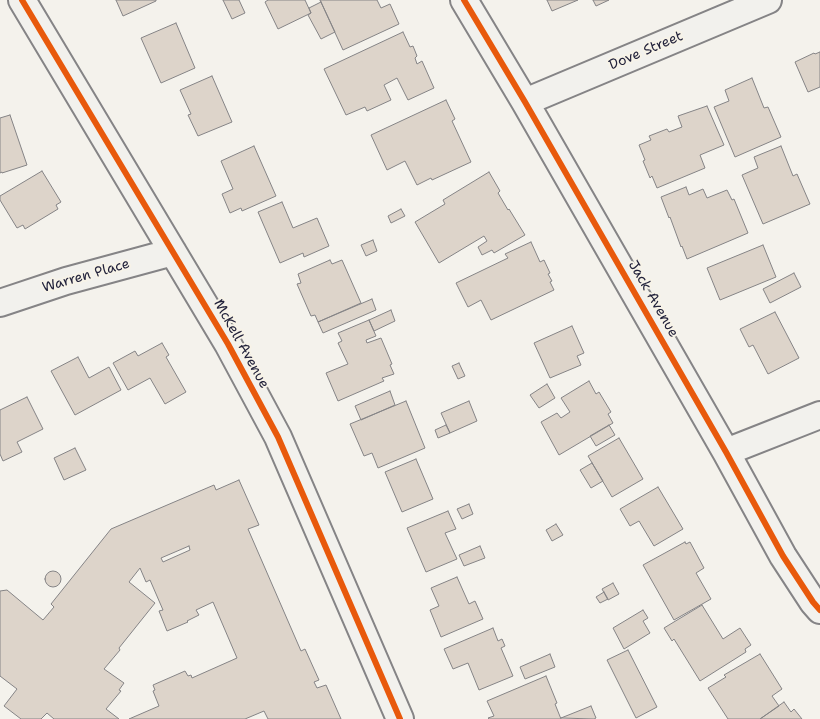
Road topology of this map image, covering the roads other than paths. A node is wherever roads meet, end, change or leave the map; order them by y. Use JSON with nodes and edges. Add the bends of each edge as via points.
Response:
{"nodes":[{"id":1,"x":22,"y":0,"type":"edge"},
{"id":2,"x":464,"y":0,"type":"edge"},
{"id":3,"x":768,"y":0,"type":"edge"},
{"id":4,"x":525,"y":102,"type":"junction"},
{"id":5,"x":173,"y":252,"type":"junction"},
{"id":6,"x":0,"y":304,"type":"edge"},
{"id":7,"x":820,"y":415,"type":"edge"},
{"id":8,"x":726,"y":452,"type":"junction"},
{"id":9,"x":820,"y":610,"type":"edge"},
{"id":10,"x":400,"y":719,"type":"edge"}],
"edges":[{"from":1,"to":5,"type":"street","name":"McKell Avenue"},
{"from":2,"to":4,"type":"street","name":"Jack Avenue"},
{"from":3,"to":4,"type":"street","name":"Dove Street"},
{"from":4,"to":8,"type":"street","name":"Jack Avenue"},
{"from":5,"to":6,"type":"street","name":"Warren Place","via":[[66,281]]},
{"from":5,"to":10,"type":"street","name":"McKell Avenue","via":[[278,437]]},
{"from":7,"to":8,"type":"street"},
{"from":8,"to":9,"type":"street","name":"Jack Avenue","via":[[783,556]]}]}
